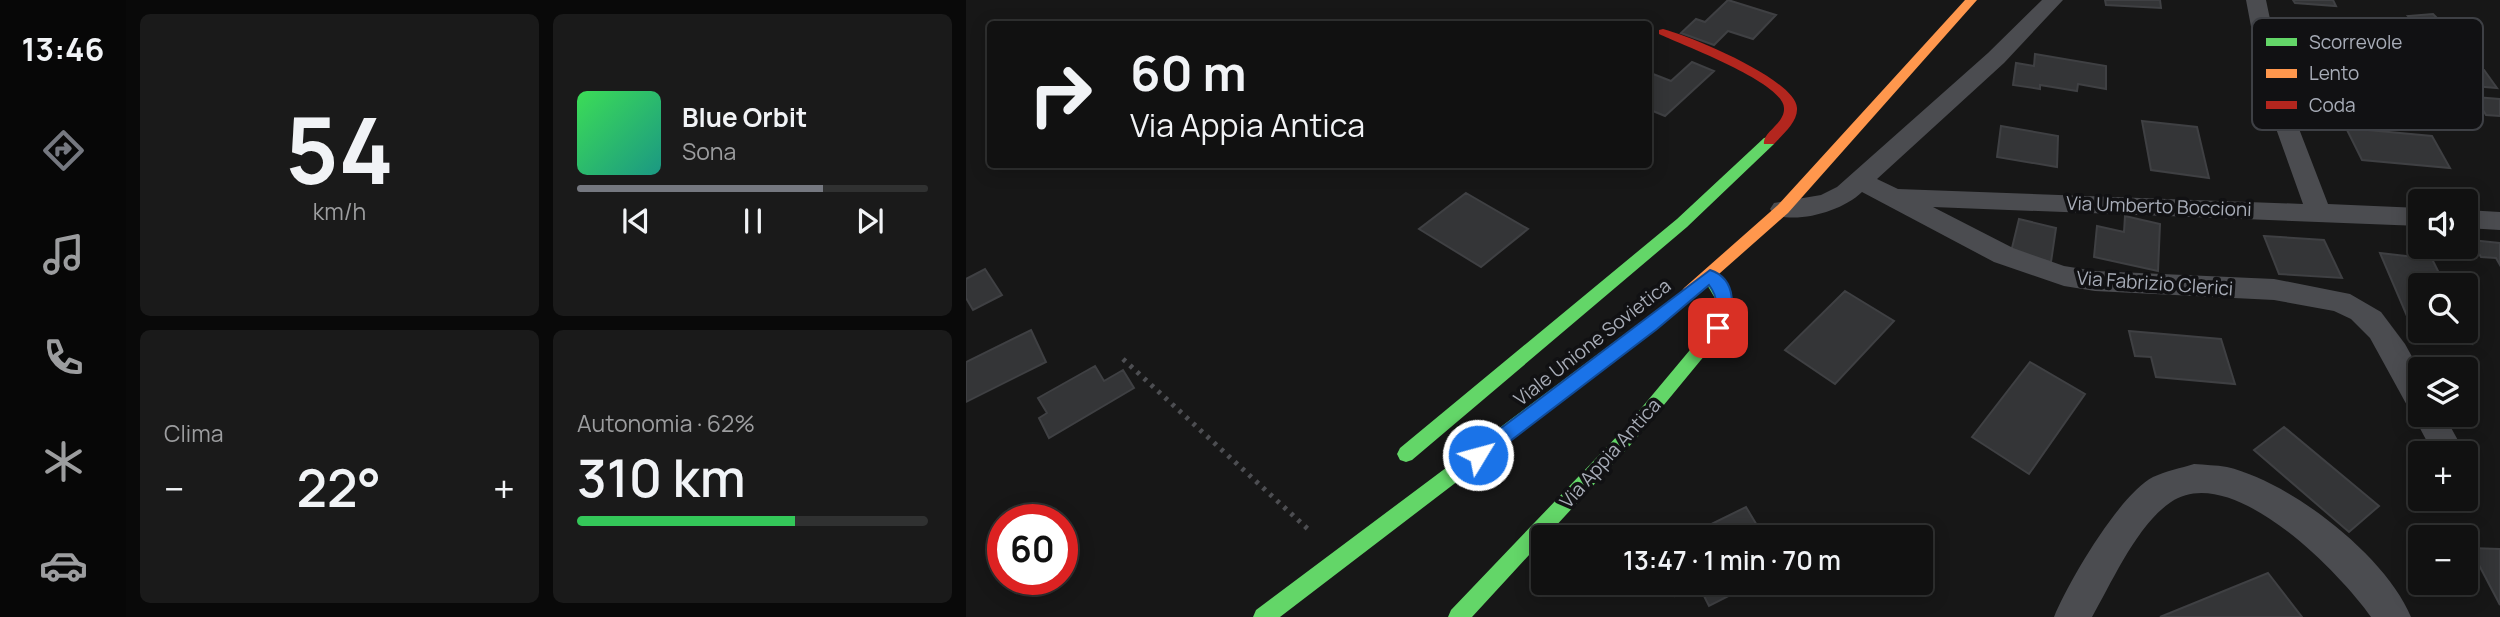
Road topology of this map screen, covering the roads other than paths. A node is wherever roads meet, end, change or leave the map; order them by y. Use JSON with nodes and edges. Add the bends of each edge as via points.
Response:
{"nodes":[{"id":1,"x":1971,"y":0,"type":"edge"},
{"id":2,"x":2053,"y":0,"type":"edge"},
{"id":3,"x":2256,"y":0,"type":"edge"},
{"id":4,"x":2260,"y":18,"type":"edge"},
{"id":5,"x":1663,"y":32,"type":"dead end"},
{"id":6,"x":2287,"y":130,"type":"edge"},
{"id":7,"x":1859,"y":181,"type":"junction"},
{"id":8,"x":1898,"y":197,"type":"junction"},
{"id":9,"x":1783,"y":209,"type":"junction"},
{"id":10,"x":2319,"y":213,"type":"junction"},
{"id":11,"x":2408,"y":217,"type":"edge"},
{"id":12,"x":2478,"y":220,"type":"edge"},
{"id":13,"x":2500,"y":221,"type":"edge"},
{"id":14,"x":1710,"y":276,"type":"junction"},
{"id":15,"x":2408,"y":380,"type":"edge"},
{"id":16,"x":1403,"y":451,"type":"joint"},
{"id":17,"x":1434,"y":488,"type":"junction"},
{"id":18,"x":1263,"y":617,"type":"edge"},
{"id":19,"x":1458,"y":617,"type":"edge"},
{"id":20,"x":2072,"y":617,"type":"edge"},
{"id":21,"x":2393,"y":617,"type":"edge"}],
"edges":[{"from":1,"to":9,"type":"street","name":"Viale Unione Sovietica"},
{"from":2,"to":7,"type":"street","via":[[1981,72]]},
{"from":3,"to":4,"type":"street"},
{"from":5,"to":16,"type":"street","via":[[1768,80],[1788,100],[1787,121],[1682,223]]},
{"from":6,"to":10,"type":"street"},
{"from":7,"to":8,"type":"street","name":"Via Fabrizio Clerici"},
{"from":7,"to":9,"type":"street","via":[[1833,202]]},
{"from":8,"to":10,"type":"street","name":"Via Umberto Boccioni"},
{"from":8,"to":15,"type":"street","name":"Via Fabrizio Clerici","via":[[2018,260],[2075,279],[2300,292],[2339,299],[2360,310],[2379,330]]},
{"from":9,"to":14,"type":"street","name":"Viale Unione Sovietica"},
{"from":10,"to":11,"type":"street","name":"Via Umberto Boccioni"},
{"from":12,"to":13,"type":"street"},
{"from":14,"to":17,"type":"street","name":"Viale Unione Sovietica"},
{"from":14,"to":19,"type":"street","name":"Via Appia Antica","via":[[1724,294],[1718,328],[1629,435]]},
{"from":16,"to":17,"type":"street"},
{"from":17,"to":18,"type":"street","name":"Viale Unione Sovietica"},
{"from":20,"to":21,"type":"street","via":[[2151,499],[2177,483],[2202,479],[2262,496],[2317,533],[2365,579]]}]}
